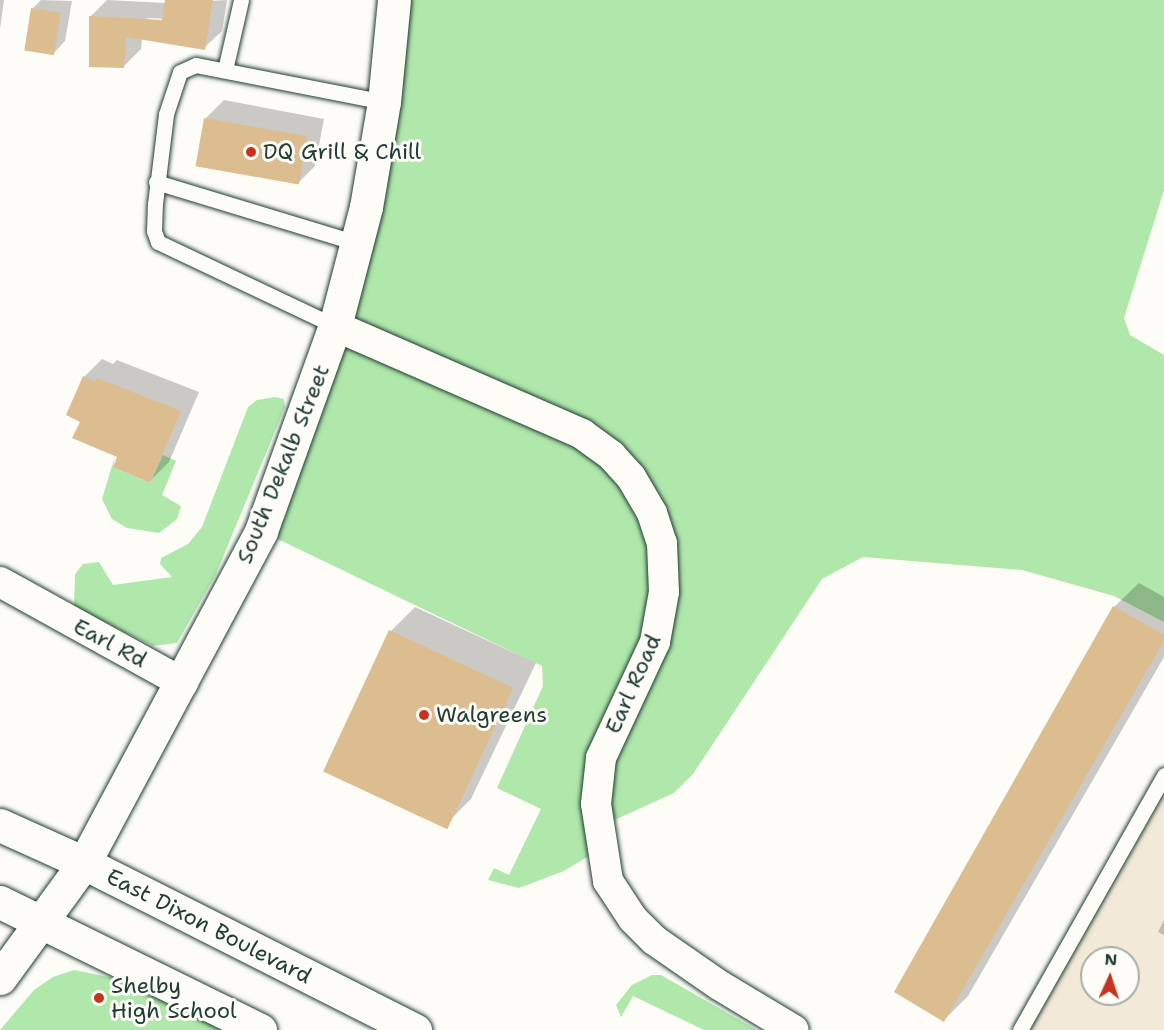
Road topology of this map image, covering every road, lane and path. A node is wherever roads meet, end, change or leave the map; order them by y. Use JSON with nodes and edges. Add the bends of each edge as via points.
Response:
{"nodes":[{"id":1,"x":241,"y":0,"type":"edge"},
{"id":2,"x":394,"y":0,"type":"edge"},
{"id":3,"x":225,"y":70,"type":"junction"},
{"id":4,"x":384,"y":102,"type":"junction"},
{"id":5,"x":156,"y":182,"type":"junction"},
{"id":6,"x":357,"y":243,"type":"junction"},
{"id":7,"x":335,"y":326,"type":"junction"},
{"id":8,"x":0,"y":582,"type":"edge"},
{"id":9,"x":183,"y":683,"type":"junction"},
{"id":10,"x":1164,"y":774,"type":"edge"},
{"id":11,"x":0,"y":825,"type":"edge"},
{"id":12,"x":84,"y":863,"type":"junction"},
{"id":13,"x":0,"y":902,"type":"edge"},
{"id":14,"x":41,"y":922,"type":"junction"},
{"id":15,"x":0,"y":978,"type":"edge"},
{"id":16,"x":260,"y":1030,"type":"edge"},
{"id":17,"x":415,"y":1030,"type":"edge"},
{"id":18,"x":794,"y":1030,"type":"edge"},
{"id":19,"x":1020,"y":1030,"type":"edge"}],
"edges":[{"from":1,"to":3,"type":"lane"},
{"from":2,"to":4,"type":"main road","name":"South Dekalb Street"},
{"from":3,"to":4,"type":"lane"},
{"from":3,"to":5,"type":"lane","via":[[196,65],[180,72],[166,114]]},
{"from":4,"to":6,"type":"main road","name":"South Dekalb Street"},
{"from":5,"to":6,"type":"lane"},
{"from":5,"to":7,"type":"lane","via":[[154,231],[158,242]]},
{"from":6,"to":7,"type":"main road","name":"South Dekalb Street"},
{"from":7,"to":9,"type":"main road","name":"South Dekalb Street","via":[[261,531]]},
{"from":7,"to":18,"type":"street","name":"Earl Road","via":[[582,435],[611,455],[631,477],[652,513],[662,543],[664,592],[655,642],[601,758],[596,804],[608,881],[633,919],[654,940]]},
{"from":8,"to":9,"type":"street","name":"Earl Rd"},
{"from":9,"to":12,"type":"main road","name":"South Dekalb Street"},
{"from":10,"to":19,"type":"lane"},
{"from":11,"to":12,"type":"main road","name":"East Dixon Boulevard"},
{"from":12,"to":14,"type":"main road","name":"South Dekalb Street"},
{"from":12,"to":17,"type":"main road","name":"East Dixon Boulevard"},
{"from":13,"to":14,"type":"main road"},
{"from":14,"to":15,"type":"main road","name":"South Dekalb Street"},
{"from":14,"to":16,"type":"main road"}]}
